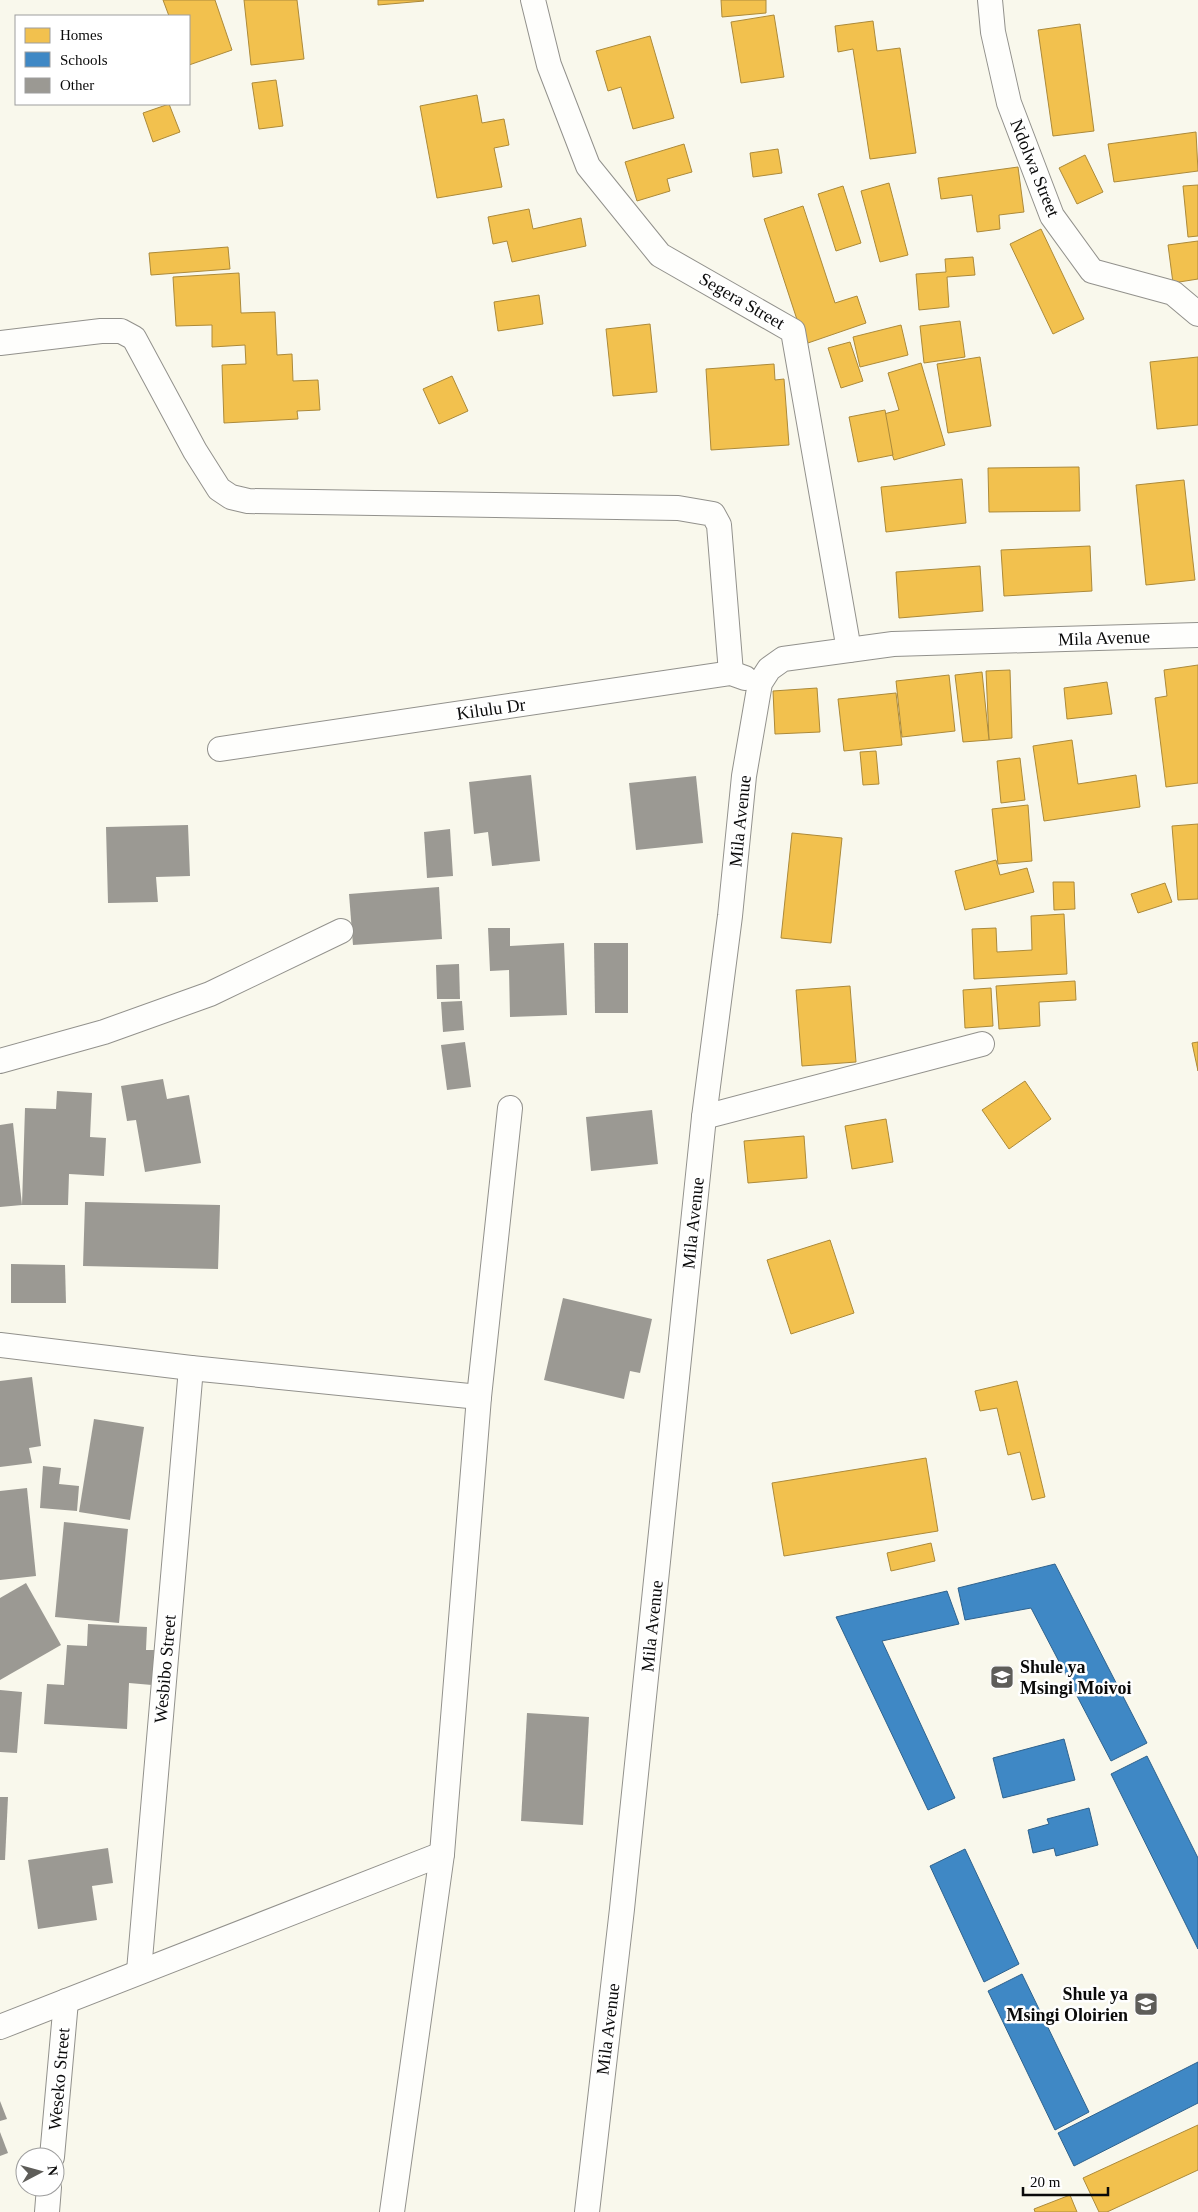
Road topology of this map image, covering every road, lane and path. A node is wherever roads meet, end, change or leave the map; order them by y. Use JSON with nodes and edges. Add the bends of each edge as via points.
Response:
{"nodes":[{"id":1,"x":533,"y":0,"type":"edge"},
{"id":2,"x":990,"y":0,"type":"edge"},
{"id":3,"x":1198,"y":314,"type":"edge"},
{"id":4,"x":0,"y":343,"type":"edge"},
{"id":5,"x":1198,"y":635,"type":"edge"},
{"id":6,"x":848,"y":650,"type":"junction"},
{"id":7,"x":731,"y":674,"type":"junction"},
{"id":8,"x":760,"y":683,"type":"junction"},
{"id":9,"x":220,"y":749,"type":"dead end"},
{"id":10,"x":340,"y":931,"type":"dead end"},
{"id":11,"x":982,"y":1044,"type":"dead end"},
{"id":12,"x":0,"y":1061,"type":"edge"},
{"id":13,"x":510,"y":1108,"type":"dead end"},
{"id":14,"x":704,"y":1117,"type":"junction"},
{"id":15,"x":0,"y":1345,"type":"edge"},
{"id":16,"x":191,"y":1368,"type":"junction"},
{"id":17,"x":479,"y":1396,"type":"junction"},
{"id":18,"x":442,"y":1854,"type":"junction"},
{"id":19,"x":139,"y":1971,"type":"junction"},
{"id":20,"x":66,"y":2001,"type":"junction"},
{"id":21,"x":0,"y":2026,"type":"edge"},
{"id":22,"x":53,"y":2147,"type":"edge"},
{"id":23,"x":48,"y":2197,"type":"edge"},
{"id":24,"x":47,"y":2212,"type":"edge"},
{"id":25,"x":392,"y":2212,"type":"edge"},
{"id":26,"x":587,"y":2212,"type":"edge"}],
"edges":[{"from":1,"to":6,"type":"street","name":"Segera Street","via":[[549,64],[588,166],[660,255],[793,331]]},
{"from":2,"to":3,"type":"street","name":"Ndolwa Street","via":[[993,32],[1009,103],[1052,216],[1092,271],[1173,293]]},
{"from":4,"to":7,"type":"street","via":[[121,331],[134,338],[195,451],[219,489],[231,497],[248,501],[678,508],[713,514],[719,525]]},
{"from":5,"to":6,"type":"street","name":"Mila Avenue","via":[[893,644]]},
{"from":6,"to":8,"type":"street","name":"Mila Avenue","via":[[783,660],[769,668]]},
{"from":7,"to":8,"type":"street","name":"Kilulu Dr"},
{"from":7,"to":9,"type":"street","name":"Kilulu Dr"},
{"from":8,"to":14,"type":"street","name":"Mila Avenue","via":[[744,776]]},
{"from":10,"to":12,"type":"street","via":[[210,994],[104,1032]]},
{"from":11,"to":14,"type":"street"},
{"from":13,"to":17,"type":"street"},
{"from":14,"to":26,"type":"street","name":"Mila Avenue","via":[[622,1909]]},
{"from":15,"to":16,"type":"street"},
{"from":16,"to":17,"type":"street"},
{"from":16,"to":19,"type":"street","name":"Wesbibo Street"},
{"from":17,"to":18,"type":"street"},
{"from":18,"to":19,"type":"street"},
{"from":18,"to":25,"type":"street"},
{"from":19,"to":20,"type":"street"},
{"from":20,"to":21,"type":"street"},
{"from":20,"to":22,"type":"street","name":"Weseko Street"},
{"from":23,"to":24,"type":"street"}]}
